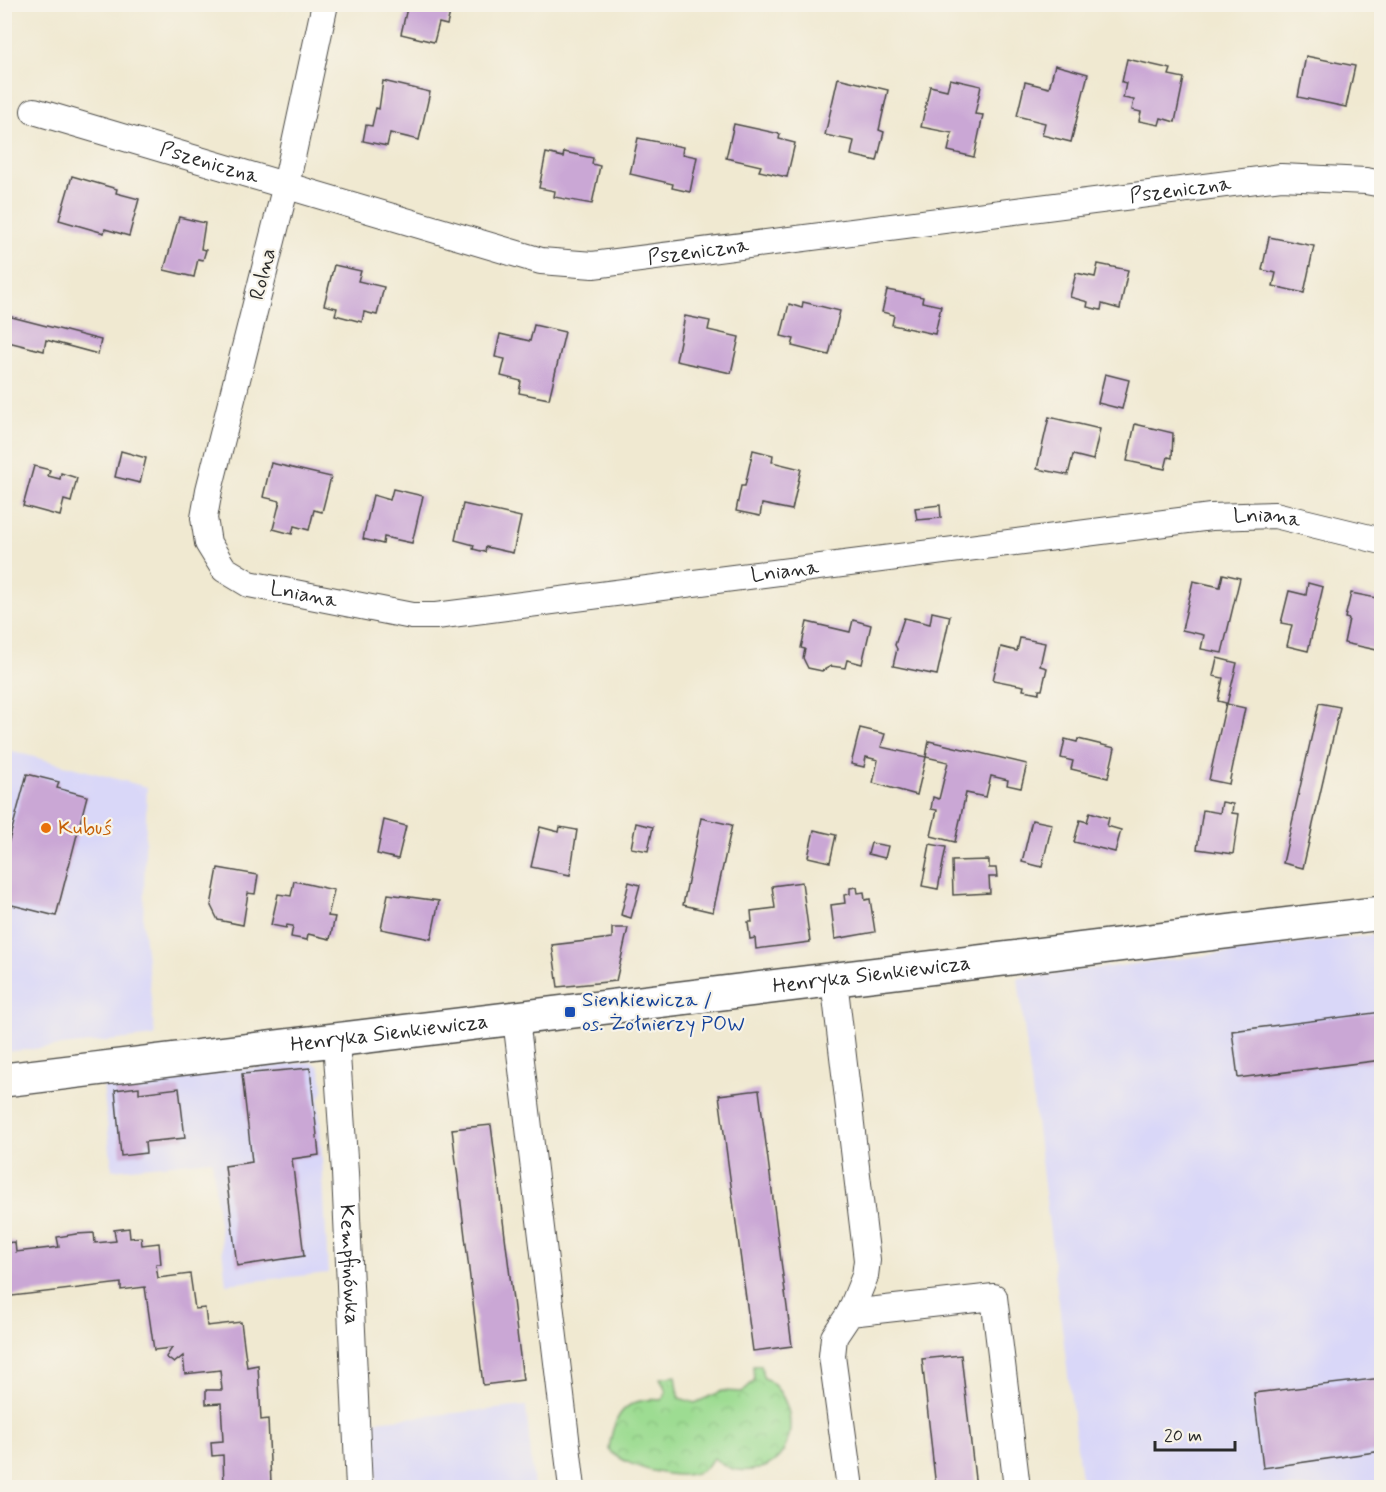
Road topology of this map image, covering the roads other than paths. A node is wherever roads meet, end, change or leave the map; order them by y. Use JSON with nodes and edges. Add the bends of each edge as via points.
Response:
{"nodes":[{"id":1,"x":325,"y":4,"type":"edge"},
{"id":2,"x":34,"y":111,"type":"dead end"},
{"id":3,"x":1382,"y":184,"type":"edge"},
{"id":4,"x":286,"y":185,"type":"junction"},
{"id":5,"x":1382,"y":541,"type":"edge"},
{"id":6,"x":208,"y":543,"type":"joint"},
{"id":7,"x":1382,"y":913,"type":"edge"},
{"id":8,"x":834,"y":980,"type":"junction"},
{"id":9,"x":516,"y":1019,"type":"junction"},
{"id":10,"x":336,"y":1041,"type":"junction"},
{"id":11,"x":4,"y":1080,"type":"edge"},
{"id":12,"x":850,"y":1313,"type":"junction"},
{"id":13,"x":359,"y":1488,"type":"edge"},
{"id":14,"x":572,"y":1488,"type":"edge"},
{"id":15,"x":850,"y":1488,"type":"edge"},
{"id":16,"x":1017,"y":1488,"type":"edge"}],
"edges":[{"from":1,"to":4,"type":"street","name":"Rolna"},
{"from":2,"to":4,"type":"street","name":"Pszeniczna"},
{"from":3,"to":4,"type":"street","name":"Pszeniczna","via":[[1281,177],[593,265],[541,261]]},
{"from":4,"to":6,"type":"street","name":"Rolna","via":[[209,490],[204,519]]},
{"from":5,"to":6,"type":"street","name":"Lniana","via":[[1275,515],[1210,517],[436,616],[412,616],[249,584],[224,569]]},
{"from":7,"to":8,"type":"street","name":"Henryka Sienkiewicza"},
{"from":8,"to":9,"type":"street","name":"Henryka Sienkiewicza"},
{"from":8,"to":12,"type":"street","via":[[867,1260]]},
{"from":9,"to":10,"type":"street","name":"Henryka Sienkiewicza"},
{"from":9,"to":14,"type":"street"},
{"from":10,"to":11,"type":"street","name":"Henryka Sienkiewicza"},
{"from":10,"to":13,"type":"street","name":"Kempfinówka"},
{"from":12,"to":15,"type":"street","via":[[834,1337],[832,1356]]},
{"from":12,"to":16,"type":"street","via":[[994,1297]]}]}
